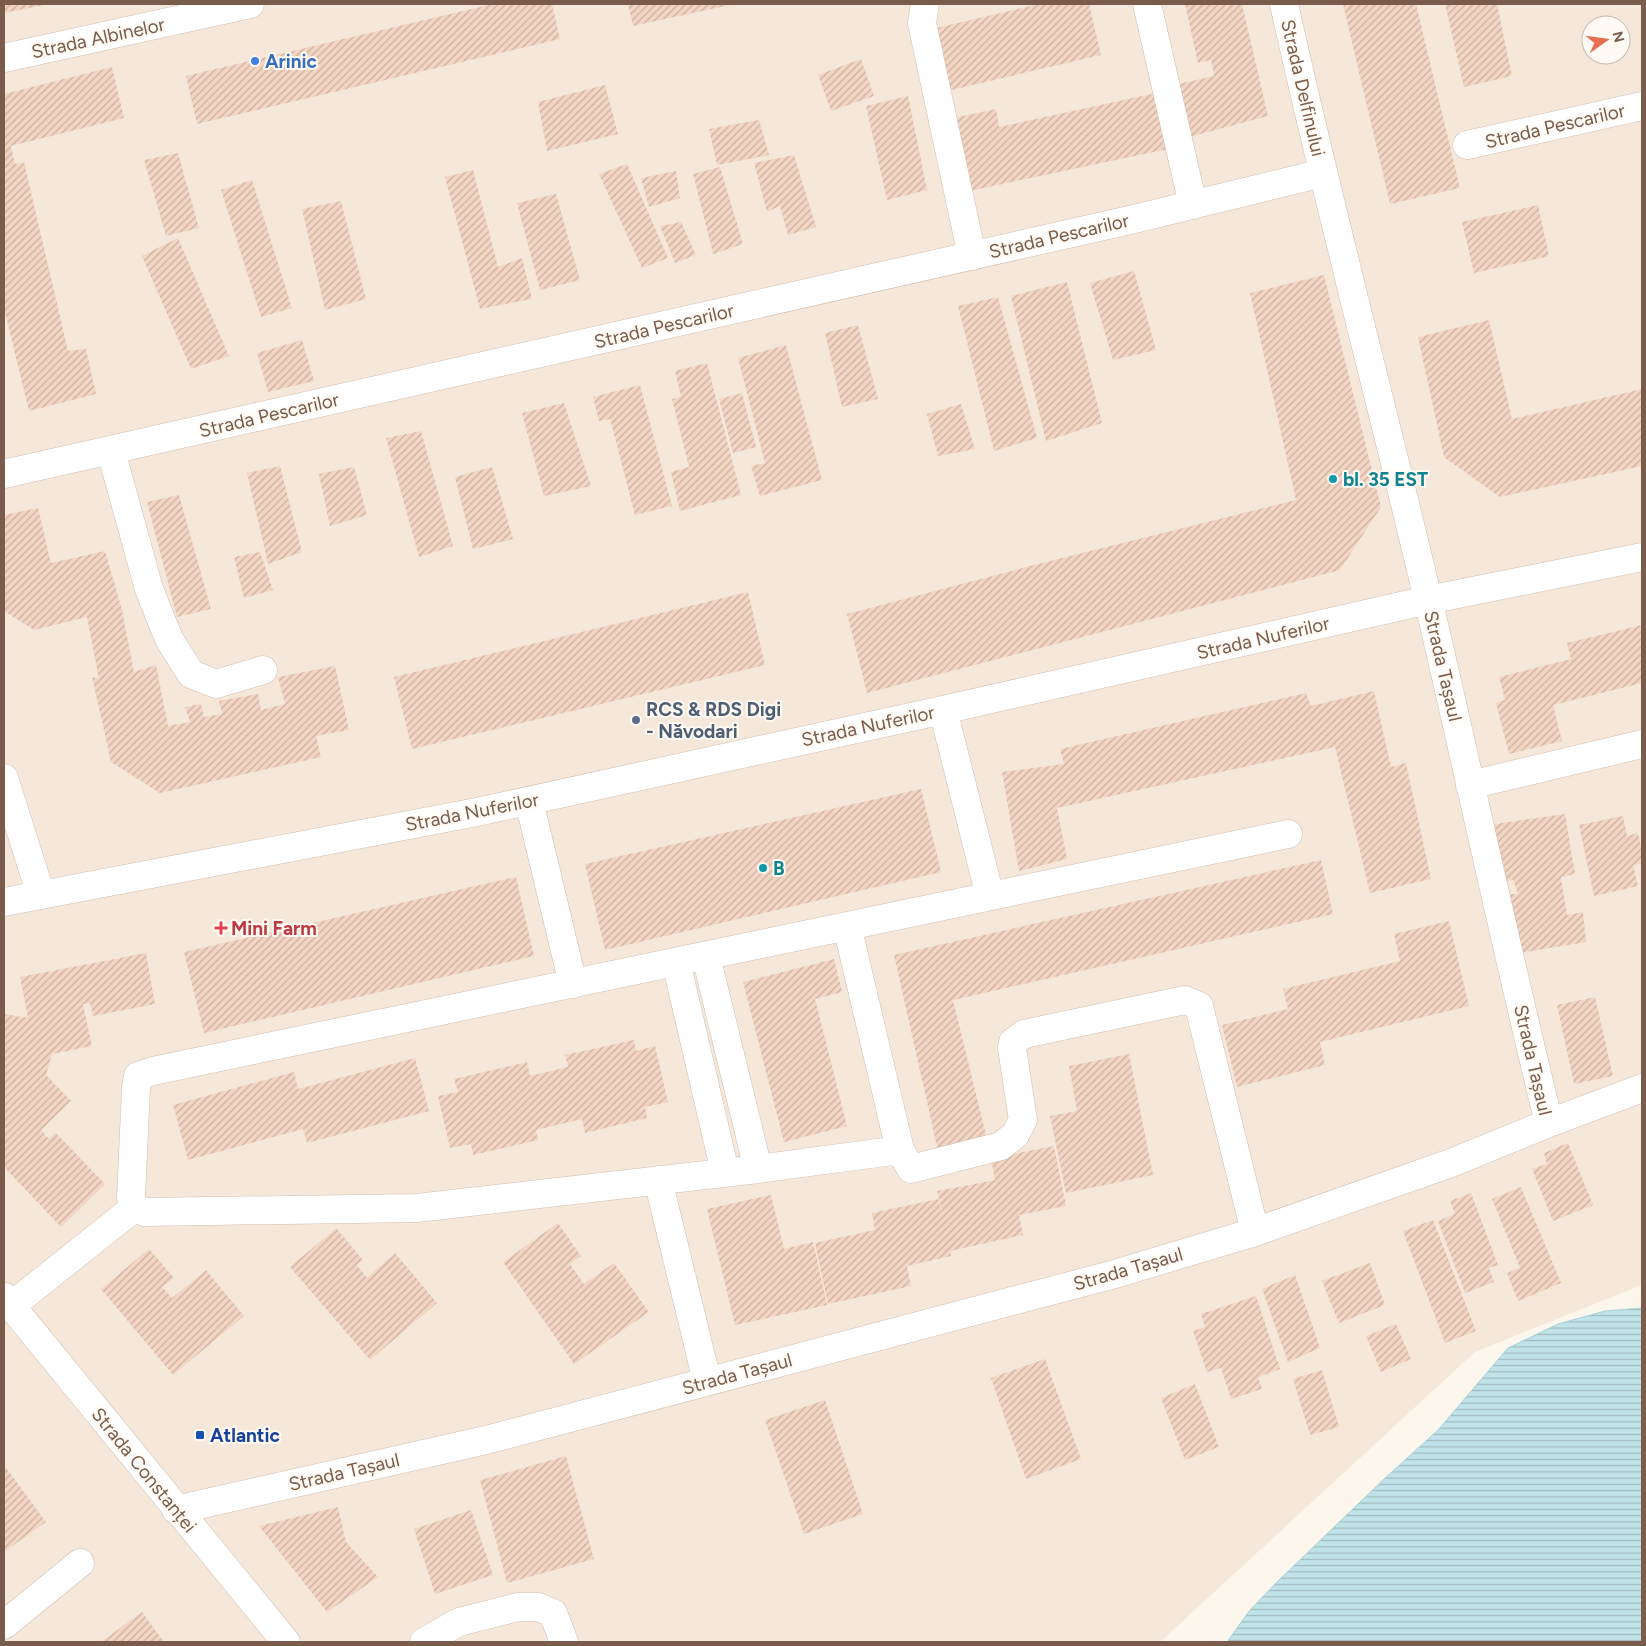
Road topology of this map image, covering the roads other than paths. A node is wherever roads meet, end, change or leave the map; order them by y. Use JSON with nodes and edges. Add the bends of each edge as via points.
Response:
{"nodes":[{"id":1,"x":250,"y":4,"type":"edge"},
{"id":2,"x":925,"y":4,"type":"edge"},
{"id":3,"x":1147,"y":4,"type":"edge"},
{"id":4,"x":1284,"y":4,"type":"edge"},
{"id":5,"x":4,"y":58,"type":"edge"},
{"id":6,"x":1642,"y":106,"type":"edge"},
{"id":7,"x":1468,"y":146,"type":"dead end"},
{"id":8,"x":1323,"y":173,"type":"junction"},
{"id":9,"x":1192,"y":206,"type":"junction"},
{"id":10,"x":972,"y":256,"type":"junction"},
{"id":11,"x":111,"y":451,"type":"junction"},
{"id":12,"x":4,"y":474,"type":"edge"},
{"id":13,"x":1642,"y":557,"type":"edge"},
{"id":14,"x":1428,"y":600,"type":"junction"},
{"id":15,"x":263,"y":670,"type":"dead end"},
{"id":16,"x":943,"y":710,"type":"junction"},
{"id":17,"x":1642,"y":744,"type":"edge"},
{"id":18,"x":4,"y":778,"type":"edge"},
{"id":19,"x":1470,"y":786,"type":"junction"},
{"id":20,"x":529,"y":801,"type":"junction"},
{"id":21,"x":1288,"y":834,"type":"dead end"},
{"id":22,"x":41,"y":895,"type":"junction"},
{"id":23,"x":990,"y":896,"type":"junction"},
{"id":24,"x":4,"y":902,"type":"edge"},
{"id":25,"x":847,"y":926,"type":"junction"},
{"id":26,"x":706,"y":956,"type":"junction"},
{"id":27,"x":676,"y":962,"type":"junction"},
{"id":28,"x":573,"y":984,"type":"junction"},
{"id":29,"x":1642,"y":1088,"type":"edge"},
{"id":30,"x":1549,"y":1123,"type":"junction"},
{"id":31,"x":900,"y":1150,"type":"junction"},
{"id":32,"x":758,"y":1169,"type":"junction"},
{"id":33,"x":725,"y":1172,"type":"junction"},
{"id":34,"x":658,"y":1180,"type":"junction"},
{"id":35,"x":134,"y":1208,"type":"junction"},
{"id":36,"x":1255,"y":1232,"type":"junction"},
{"id":37,"x":7,"y":1302,"type":"edge"},
{"id":38,"x":708,"y":1382,"type":"junction"},
{"id":39,"x":176,"y":1510,"type":"junction"},
{"id":40,"x":80,"y":1563,"type":"dead end"},
{"id":41,"x":4,"y":1625,"type":"edge"},
{"id":42,"x":286,"y":1642,"type":"edge"},
{"id":43,"x":424,"y":1642,"type":"edge"},
{"id":44,"x":564,"y":1642,"type":"edge"}],
"edges":[{"from":1,"to":5,"type":"street","name":"Strada Albinelor"},
{"from":2,"to":10,"type":"street","via":[[922,23]]},
{"from":3,"to":9,"type":"street"},
{"from":4,"to":8,"type":"street","name":"Strada Delfinului"},
{"from":6,"to":7,"type":"street","name":"Strada Pescarilor"},
{"from":8,"to":9,"type":"street","name":"Strada Pescarilor"},
{"from":8,"to":14,"type":"street","name":"Strada Delfinului"},
{"from":9,"to":10,"type":"street","name":"Strada Pescarilor"},
{"from":10,"to":11,"type":"street","name":"Strada Pescarilor"},
{"from":11,"to":12,"type":"street","name":"Strada Pescarilor"},
{"from":11,"to":15,"type":"street","via":[[149,589],[169,639],[191,674],[216,684]]},
{"from":13,"to":14,"type":"street","name":"Strada Nuferilor"},
{"from":14,"to":16,"type":"street","name":"Strada Nuferilor"},
{"from":14,"to":19,"type":"street","name":"Strada Tașaul"},
{"from":16,"to":20,"type":"street","name":"Strada Nuferilor"},
{"from":16,"to":23,"type":"street"},
{"from":17,"to":19,"type":"street"},
{"from":18,"to":22,"type":"street"},
{"from":19,"to":30,"type":"street","name":"Strada Tașaul"},
{"from":20,"to":22,"type":"street","name":"Strada Nuferilor"},
{"from":20,"to":28,"type":"street"},
{"from":21,"to":23,"type":"street"},
{"from":22,"to":24,"type":"street","name":"Strada Nuferilor"},
{"from":23,"to":25,"type":"street"},
{"from":25,"to":26,"type":"street"},
{"from":25,"to":31,"type":"street"},
{"from":26,"to":27,"type":"street"},
{"from":26,"to":32,"type":"street"},
{"from":27,"to":28,"type":"street"},
{"from":27,"to":33,"type":"street"},
{"from":28,"to":35,"type":"street","via":[[138,1076],[131,1198]]},
{"from":29,"to":30,"type":"street"},
{"from":30,"to":36,"type":"street","name":"Strada Tașaul","via":[[1451,1163]]},
{"from":31,"to":32,"type":"street"},
{"from":31,"to":36,"type":"street","via":[[911,1169],[1001,1146],[1015,1135],[1023,1120],[1012,1048],[1013,1042],[1024,1034],[1184,1000],[1199,1006]]},
{"from":32,"to":33,"type":"street"},
{"from":33,"to":34,"type":"street"},
{"from":34,"to":35,"type":"street","via":[[416,1208],[145,1212]]},
{"from":34,"to":38,"type":"street"},
{"from":35,"to":37,"type":"street"},
{"from":36,"to":38,"type":"street","name":"Strada Tașaul","via":[[1115,1274]]},
{"from":37,"to":39,"type":"street","name":"Strada Constanței"},
{"from":38,"to":39,"type":"street","name":"Strada Tașaul","via":[[486,1440]]},
{"from":39,"to":42,"type":"street","name":"Strada Constanței"},
{"from":40,"to":41,"type":"street"},
{"from":43,"to":44,"type":"street","via":[[458,1622],[518,1607],[538,1607],[553,1613]]}]}
